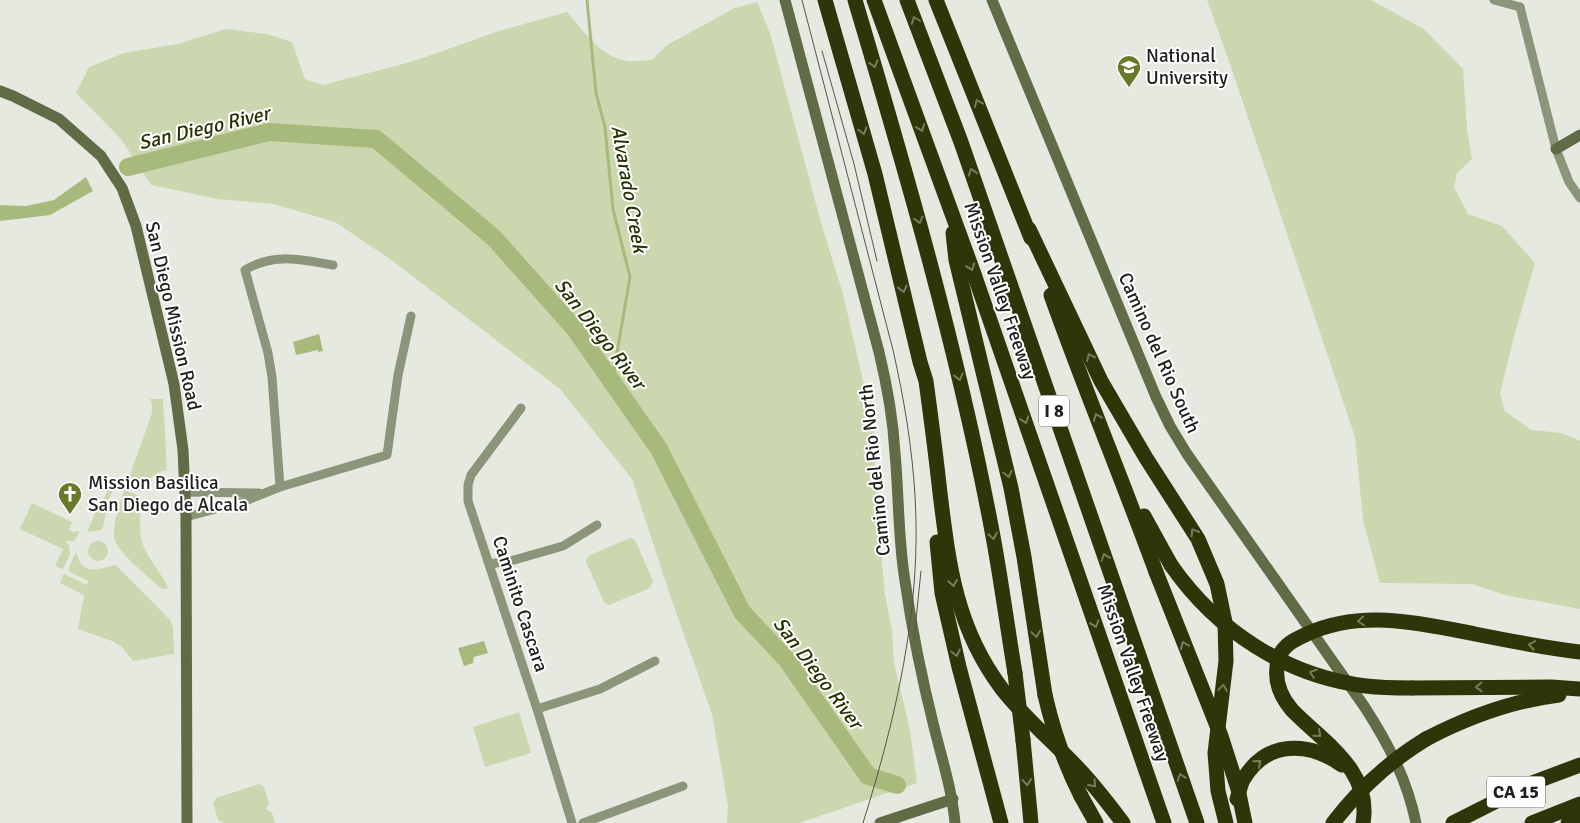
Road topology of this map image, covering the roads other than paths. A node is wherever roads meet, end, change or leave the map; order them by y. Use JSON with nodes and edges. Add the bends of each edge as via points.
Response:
{"nodes":[{"id":1,"x":785,"y":0,"type":"edge"},
{"id":2,"x":825,"y":0,"type":"edge"},
{"id":3,"x":855,"y":0,"type":"edge"},
{"id":4,"x":874,"y":0,"type":"edge"},
{"id":5,"x":908,"y":0,"type":"edge"},
{"id":6,"x":936,"y":0,"type":"edge"},
{"id":7,"x":992,"y":0,"type":"edge"},
{"id":8,"x":1494,"y":0,"type":"edge"},
{"id":9,"x":1527,"y":0,"type":"edge"},
{"id":10,"x":1520,"y":7,"type":"junction"},
{"id":11,"x":0,"y":92,"type":"edge"},
{"id":12,"x":1580,"y":135,"type":"edge"},
{"id":13,"x":1556,"y":149,"type":"junction"},
{"id":14,"x":1580,"y":198,"type":"edge"},
{"id":15,"x":949,"y":205,"type":"junction"},
{"id":16,"x":1028,"y":229,"type":"junction"},
{"id":17,"x":333,"y":265,"type":"dead end"},
{"id":18,"x":411,"y":316,"type":"dead end"},
{"id":19,"x":920,"y":362,"type":"junction"},
{"id":20,"x":521,"y":408,"type":"dead end"},
{"id":21,"x":1115,"y":462,"type":"junction"},
{"id":22,"x":280,"y":487,"type":"junction"},
{"id":23,"x":185,"y":492,"type":"junction"},
{"id":24,"x":264,"y":493,"type":"junction"},
{"id":25,"x":186,"y":517,"type":"junction"},
{"id":26,"x":597,"y":525,"type":"dead end"},
{"id":27,"x":490,"y":564,"type":"junction"},
{"id":28,"x":1312,"y":632,"type":"junction"},
{"id":29,"x":1580,"y":652,"type":"edge"},
{"id":30,"x":655,"y":661,"type":"dead end"},
{"id":31,"x":1580,"y":691,"type":"edge"},
{"id":32,"x":537,"y":709,"type":"junction"},
{"id":33,"x":1580,"y":764,"type":"edge"},
{"id":34,"x":1354,"y":774,"type":"junction"},
{"id":35,"x":683,"y":786,"type":"dead end"},
{"id":36,"x":953,"y":799,"type":"junction"},
{"id":37,"x":1580,"y":804,"type":"edge"},
{"id":38,"x":1580,"y":821,"type":"edge"},
{"id":39,"x":187,"y":823,"type":"edge"},
{"id":40,"x":572,"y":823,"type":"edge"},
{"id":41,"x":583,"y":823,"type":"edge"},
{"id":42,"x":880,"y":823,"type":"edge"},
{"id":43,"x":955,"y":823,"type":"edge"},
{"id":44,"x":1001,"y":823,"type":"edge"},
{"id":45,"x":1031,"y":823,"type":"edge"},
{"id":46,"x":1096,"y":823,"type":"edge"},
{"id":47,"x":1123,"y":823,"type":"edge"},
{"id":48,"x":1164,"y":823,"type":"edge"},
{"id":49,"x":1197,"y":823,"type":"edge"},
{"id":50,"x":1226,"y":823,"type":"edge"},
{"id":51,"x":1238,"y":823,"type":"edge"},
{"id":52,"x":1245,"y":823,"type":"edge"},
{"id":53,"x":1333,"y":823,"type":"edge"},
{"id":54,"x":1363,"y":823,"type":"edge"},
{"id":55,"x":1416,"y":823,"type":"edge"},
{"id":56,"x":1453,"y":823,"type":"edge"},
{"id":57,"x":1532,"y":823,"type":"edge"},
{"id":58,"x":1568,"y":823,"type":"edge"}],
"edges":[{"from":1,"to":36,"type":"main road","name":"Camino del Rio North","via":[[890,400],[905,583],[930,712]]},
{"from":2,"to":19,"type":"highway","one_way":true,"via":[[875,174]]},
{"from":3,"to":45,"type":"highway","one_way":true,"bridge":true,"via":[[912,193],[965,402],[992,532],[1015,673]]},
{"from":4,"to":15,"type":"highway","name":"Mission Valley Freeway","number":"I 8","one_way":true},
{"from":49,"to":5,"type":"highway","name":"Mission Valley Freeway","number":"I 8","one_way":true,"via":[[961,142]]},
{"from":16,"to":6,"type":"highway","one_way":true},
{"from":7,"to":28,"type":"main road","name":"Camino del Rio South","via":[[1170,426]]},
{"from":8,"to":10,"type":"street"},
{"from":9,"to":10,"type":"street"},
{"from":10,"to":13,"type":"street"},
{"from":11,"to":23,"type":"main road","name":"San Diego Mission Road","via":[[58,119],[102,156],[122,188],[136,226],[174,384]]},
{"from":12,"to":13,"type":"main road"},
{"from":13,"to":14,"type":"street","via":[[1569,182]]},
{"from":15,"to":46,"type":"highway","one_way":true,"bridge":true,"via":[[956,260],[1011,488],[1051,721],[1061,752]]},
{"from":15,"to":48,"type":"highway","name":"Mission Valley Freeway","number":"I 8","one_way":true},
{"from":21,"to":16,"type":"highway","one_way":true},
{"from":50,"to":16,"type":"highway","one_way":true,"via":[[1218,791],[1215,753],[1226,661],[1225,622],[1217,584],[1198,539],[1110,397]]},
{"from":17,"to":22,"type":"street","via":[[281,258],[245,270],[271,369]]},
{"from":18,"to":22,"type":"street","via":[[398,375],[387,455]]},
{"from":19,"to":44,"type":"highway","one_way":true,"via":[[942,593]]},
{"from":19,"to":47,"type":"highway","one_way":true,"via":[[926,381],[955,592],[965,624],[981,658],[1002,689],[1076,765]]},
{"from":20,"to":27,"type":"street","name":"Caminito Cascara","via":[[471,474],[468,485],[468,501]]},
{"from":31,"to":21,"type":"highway","one_way":true,"bridge":true,"via":[[1551,687],[1367,687],[1291,666],[1240,636],[1192,592],[1154,536]]},
{"from":52,"to":21,"type":"highway","one_way":true,"bridge":true,"via":[[1221,736]]},
{"from":22,"to":24,"type":"street"},
{"from":23,"to":24,"type":"street"},
{"from":23,"to":25,"type":"main road","name":"San Diego Mission Road"},
{"from":24,"to":25,"type":"street"},
{"from":25,"to":39,"type":"main road","name":"San Diego Mission Road"},
{"from":26,"to":27,"type":"street","via":[[563,546]]},
{"from":27,"to":32,"type":"street","name":"Caminito Cascara"},
{"from":29,"to":28,"type":"highway","one_way":true,"via":[[1410,621],[1369,620],[1333,624]]},
{"from":28,"to":34,"type":"highway","one_way":true,"via":[[1292,641],[1281,652],[1277,671],[1279,690],[1292,710],[1343,757]]},
{"from":28,"to":55,"type":"main road","name":"Camino del Rio South","via":[[1382,734],[1402,773]]},
{"from":30,"to":32,"type":"street","via":[[600,689]]},
{"from":31,"to":53,"type":"highway","bridge":true,"via":[[1494,709],[1426,739],[1378,774]]},
{"from":32,"to":40,"type":"street","name":"Caminito Cascara"},
{"from":33,"to":56,"type":"highway","number":"CA 15"},
{"from":51,"to":34,"type":"highway","one_way":true,"via":[[1237,801],[1242,782],[1251,768],[1276,752],[1297,748],[1316,751]]},
{"from":34,"to":54,"type":"highway","via":[[1365,806]]},
{"from":35,"to":41,"type":"street"},
{"from":36,"to":42,"type":"main road"},
{"from":36,"to":43,"type":"main road","name":"Camino del Rio North"},
{"from":37,"to":57,"type":"highway","number":"CA 15"},
{"from":38,"to":58,"type":"highway"}]}
